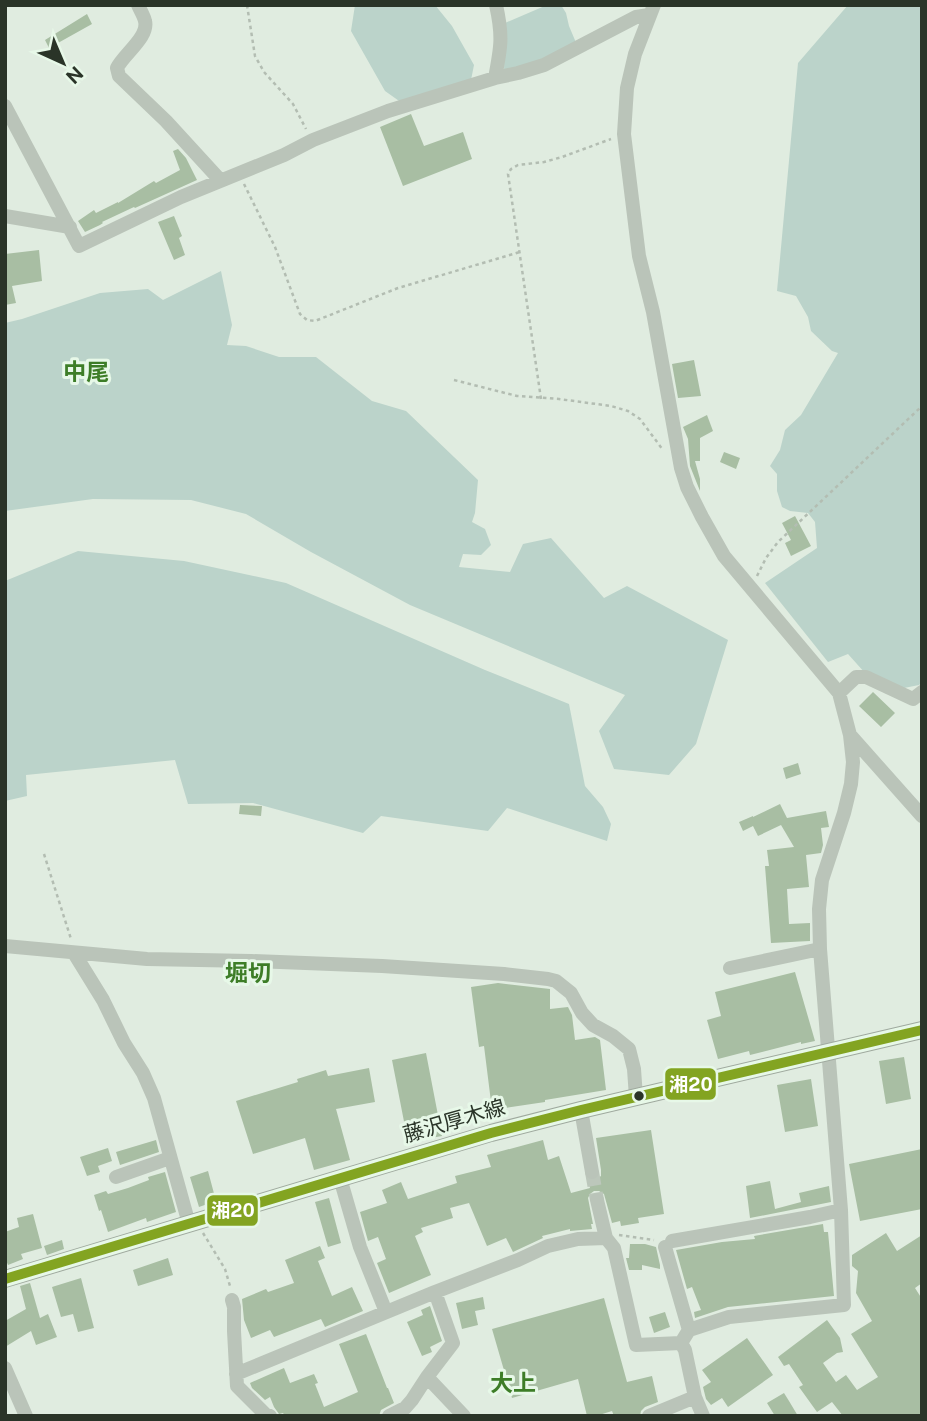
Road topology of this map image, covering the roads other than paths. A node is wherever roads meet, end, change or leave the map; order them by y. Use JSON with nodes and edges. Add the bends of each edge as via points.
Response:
{"nodes":[{"id":1,"x":138,"y":5,"type":"edge"},
{"id":2,"x":496,"y":5,"type":"edge"},
{"id":3,"x":651,"y":10,"type":"edge"},
{"id":4,"x":495,"y":78,"type":"junction"},
{"id":5,"x":5,"y":106,"type":"edge"},
{"id":6,"x":220,"y":180,"type":"junction"},
{"id":7,"x":5,"y":216,"type":"edge"},
{"id":8,"x":69,"y":227,"type":"junction"},
{"id":9,"x":922,"y":692,"type":"edge"},
{"id":10,"x":839,"y":693,"type":"junction"},
{"id":11,"x":850,"y":734,"type":"junction"},
{"id":12,"x":922,"y":816,"type":"edge"},
{"id":13,"x":5,"y":946,"type":"edge"},
{"id":14,"x":820,"y":949,"type":"junction"},
{"id":15,"x":74,"y":953,"type":"junction"},
{"id":16,"x":730,"y":968,"type":"dead end"},
{"id":17,"x":921,"y":1033,"type":"edge"},
{"id":18,"x":829,"y":1053,"type":"junction"},
{"id":19,"x":636,"y":1097,"type":"junction"},
{"id":20,"x":581,"y":1110,"type":"junction"},
{"id":21,"x":170,"y":1158,"type":"junction"},
{"id":22,"x":592,"y":1172,"type":"tunnel mouth"},
{"id":23,"x":116,"y":1177,"type":"dead end"},
{"id":24,"x":340,"y":1178,"type":"junction"},
{"id":25,"x":597,"y":1200,"type":"tunnel mouth"},
{"id":26,"x":841,"y":1210,"type":"junction"},
{"id":27,"x":192,"y":1223,"type":"junction"},
{"id":28,"x":606,"y":1238,"type":"junction"},
{"id":29,"x":5,"y":1279,"type":"edge"},
{"id":30,"x":435,"y":1292,"type":"junction"},
{"id":31,"x":232,"y":1300,"type":"road end"},
{"id":32,"x":386,"y":1312,"type":"junction"},
{"id":33,"x":689,"y":1330,"type":"junction"},
{"id":34,"x":681,"y":1343,"type":"junction"},
{"id":35,"x":5,"y":1368,"type":"edge"},
{"id":36,"x":236,"y":1374,"type":"junction"},
{"id":37,"x":426,"y":1377,"type":"junction"},
{"id":38,"x":695,"y":1397,"type":"junction"},
{"id":39,"x":393,"y":1415,"type":"edge"},
{"id":40,"x":26,"y":1416,"type":"edge"},
{"id":41,"x":270,"y":1416,"type":"edge"},
{"id":42,"x":464,"y":1416,"type":"edge"},
{"id":43,"x":649,"y":1416,"type":"edge"},
{"id":44,"x":703,"y":1416,"type":"edge"}],
"edges":[{"from":1,"to":6,"type":"street","via":[[146,29],[120,62],[120,75]]},
{"from":2,"to":4,"type":"street","via":[[501,44]]},
{"from":3,"to":4,"type":"street","via":[[544,65]]},
{"from":3,"to":10,"type":"street","via":[[627,88],[624,134],[639,256],[681,468],[724,556]]},
{"from":4,"to":6,"type":"street","via":[[388,111]]},
{"from":5,"to":8,"type":"street"},
{"from":6,"to":8,"type":"street","via":[[79,246]]},
{"from":7,"to":8,"type":"street"},
{"from":9,"to":10,"type":"street","via":[[913,699],[866,677],[856,677]]},
{"from":10,"to":11,"type":"street"},
{"from":11,"to":12,"type":"street"},
{"from":11,"to":14,"type":"street","via":[[851,784],[822,880]]},
{"from":13,"to":15,"type":"street"},
{"from":14,"to":16,"type":"street"},
{"from":14,"to":18,"type":"street"},
{"from":15,"to":19,"type":"street","via":[[382,966],[556,981],[571,993],[593,1025],[629,1049]]},
{"from":15,"to":21,"type":"street","via":[[143,1073]]},
{"from":17,"to":18,"type":"main road","name":"藤沢厚木線"},
{"from":18,"to":19,"type":"main road","name":"藤沢厚木線"},
{"from":18,"to":26,"type":"street"},
{"from":19,"to":20,"type":"main road","name":"藤沢厚木線"},
{"from":20,"to":22,"type":"street"},
{"from":20,"to":24,"type":"main road","name":"藤沢厚木線"},
{"from":21,"to":23,"type":"street"},
{"from":21,"to":27,"type":"street"},
{"from":24,"to":27,"type":"main road","name":"藤沢厚木線"},
{"from":24,"to":32,"type":"street"},
{"from":25,"to":28,"type":"street"},
{"from":26,"to":33,"type":"street","via":[[844,1305],[729,1317]]},
{"from":26,"to":33,"type":"street","via":[[669,1244]]},
{"from":27,"to":29,"type":"main road","name":"藤沢厚木線"},
{"from":28,"to":30,"type":"street","via":[[562,1242]]},
{"from":28,"to":34,"type":"street","via":[[618,1262],[636,1345]]},
{"from":30,"to":32,"type":"street"},
{"from":30,"to":37,"type":"street","via":[[453,1343]]},
{"from":31,"to":36,"type":"street"},
{"from":32,"to":36,"type":"street"},
{"from":33,"to":34,"type":"street"},
{"from":34,"to":38,"type":"street"},
{"from":35,"to":40,"type":"street"},
{"from":36,"to":41,"type":"street","via":[[237,1386]]},
{"from":37,"to":39,"type":"street","via":[[405,1408]]},
{"from":37,"to":42,"type":"street"},
{"from":38,"to":43,"type":"street"},
{"from":38,"to":44,"type":"street"}]}
